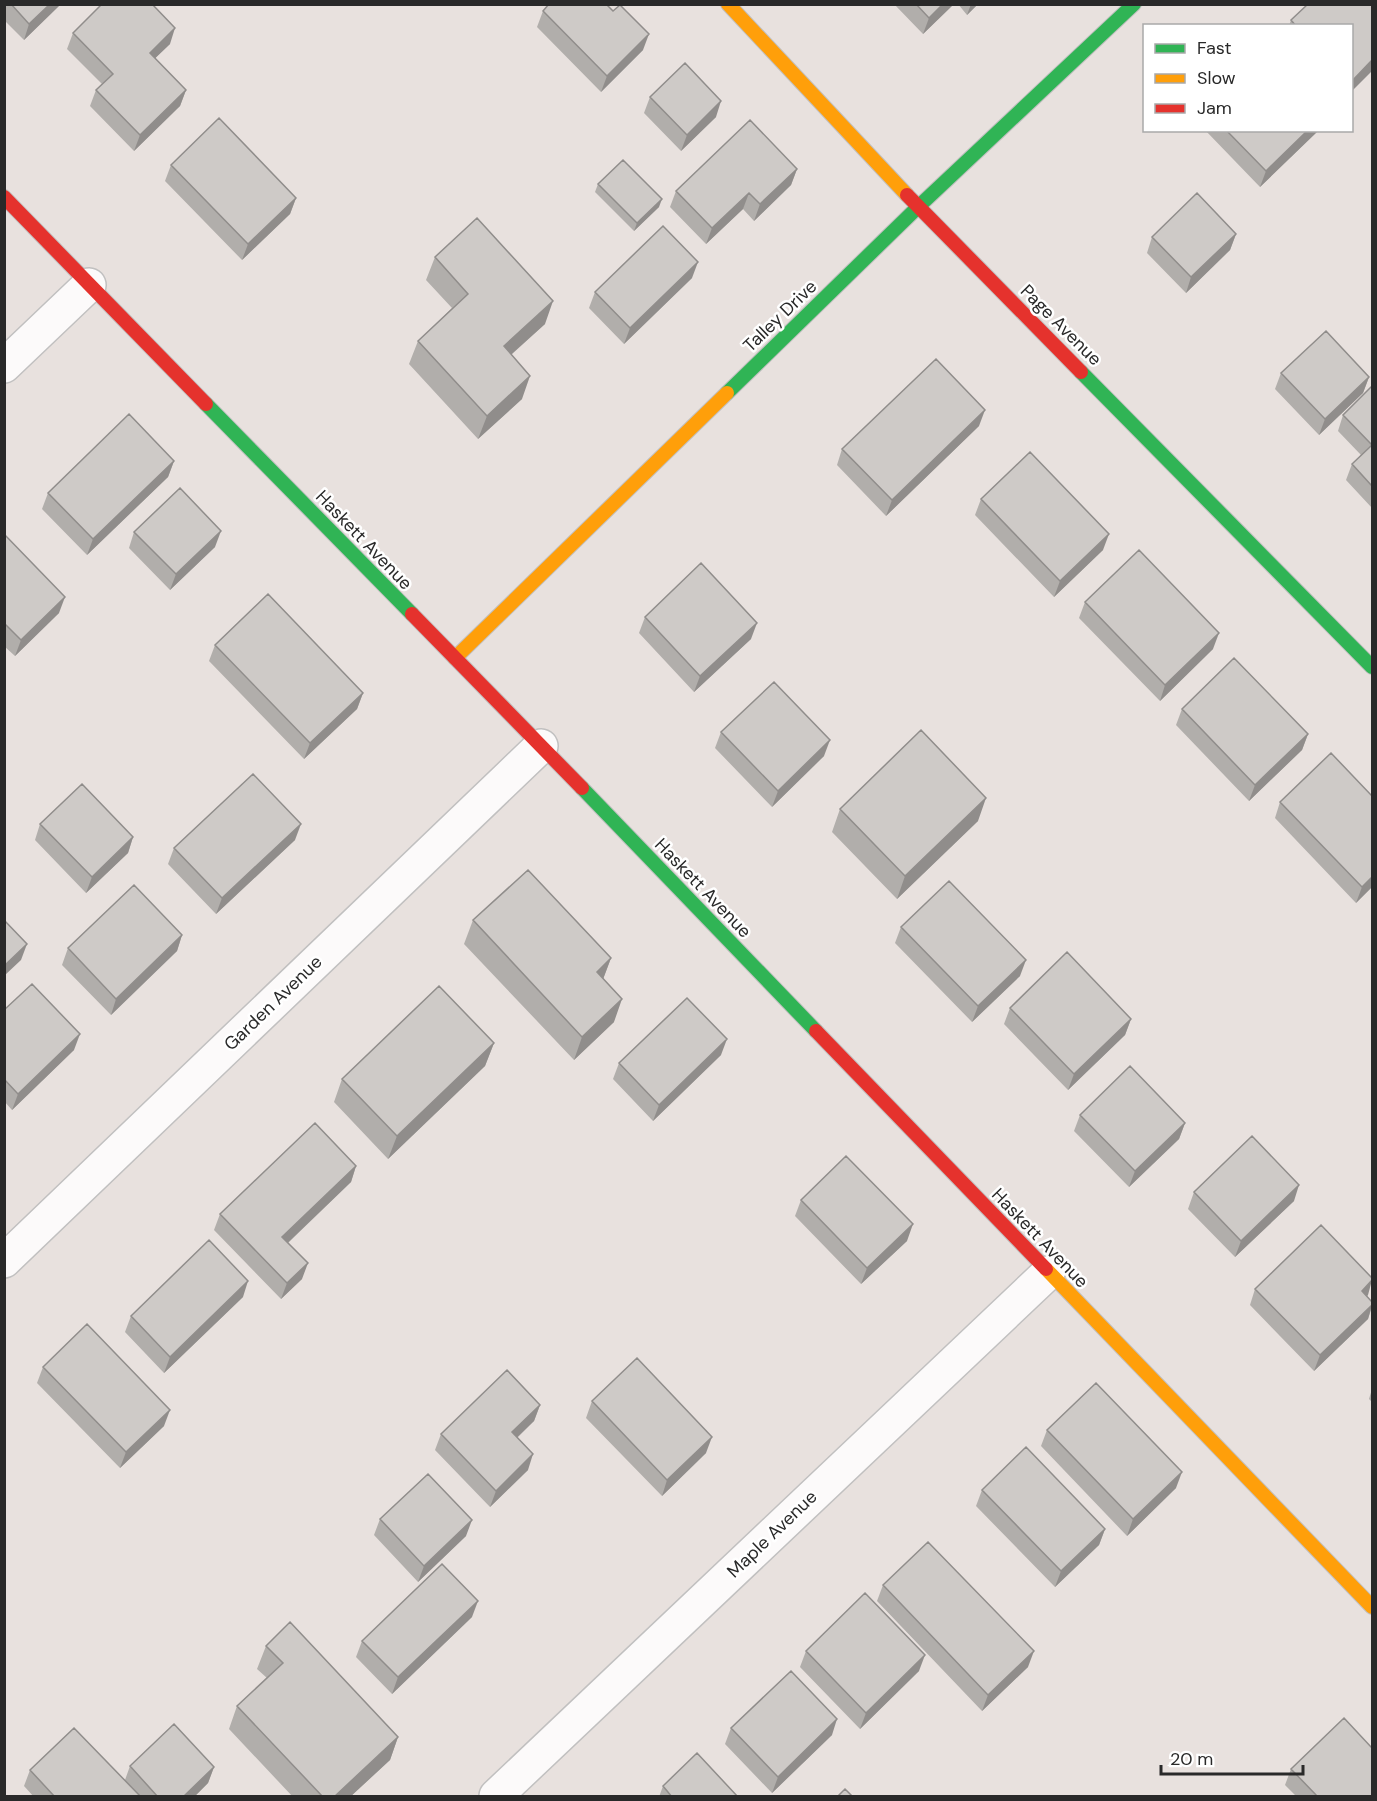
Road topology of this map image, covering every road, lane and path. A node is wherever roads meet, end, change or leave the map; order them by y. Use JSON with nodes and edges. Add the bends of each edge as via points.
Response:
{"nodes":[{"id":1,"x":728,"y":4,"type":"edge"},
{"id":2,"x":1134,"y":4,"type":"edge"},
{"id":3,"x":4,"y":197,"type":"edge"},
{"id":4,"x":918,"y":207,"type":"junction"},
{"id":5,"x":89,"y":285,"type":"junction"},
{"id":6,"x":4,"y":366,"type":"edge"},
{"id":7,"x":455,"y":658,"type":"junction"},
{"id":8,"x":1372,"y":667,"type":"edge"},
{"id":9,"x":541,"y":746,"type":"junction"},
{"id":10,"x":4,"y":1261,"type":"edge"},
{"id":11,"x":1048,"y":1273,"type":"junction"},
{"id":12,"x":1372,"y":1607,"type":"edge"},
{"id":13,"x":496,"y":1797,"type":"edge"}],
"edges":[{"from":1,"to":4,"type":"street","name":"Page Avenue"},
{"from":2,"to":4,"type":"street","name":"Talley Drive"},
{"from":3,"to":5,"type":"street","name":"Haskett Avenue"},
{"from":4,"to":7,"type":"street","name":"Talley Drive"},
{"from":4,"to":8,"type":"street","name":"Page Avenue"},
{"from":5,"to":6,"type":"street"},
{"from":5,"to":7,"type":"street","name":"Haskett Avenue"},
{"from":7,"to":9,"type":"street","name":"Haskett Avenue"},
{"from":9,"to":10,"type":"street","name":"Garden Avenue"},
{"from":9,"to":11,"type":"street","name":"Haskett Avenue"},
{"from":11,"to":12,"type":"street","name":"Haskett Avenue"},
{"from":11,"to":13,"type":"street","name":"Maple Avenue"}]}
